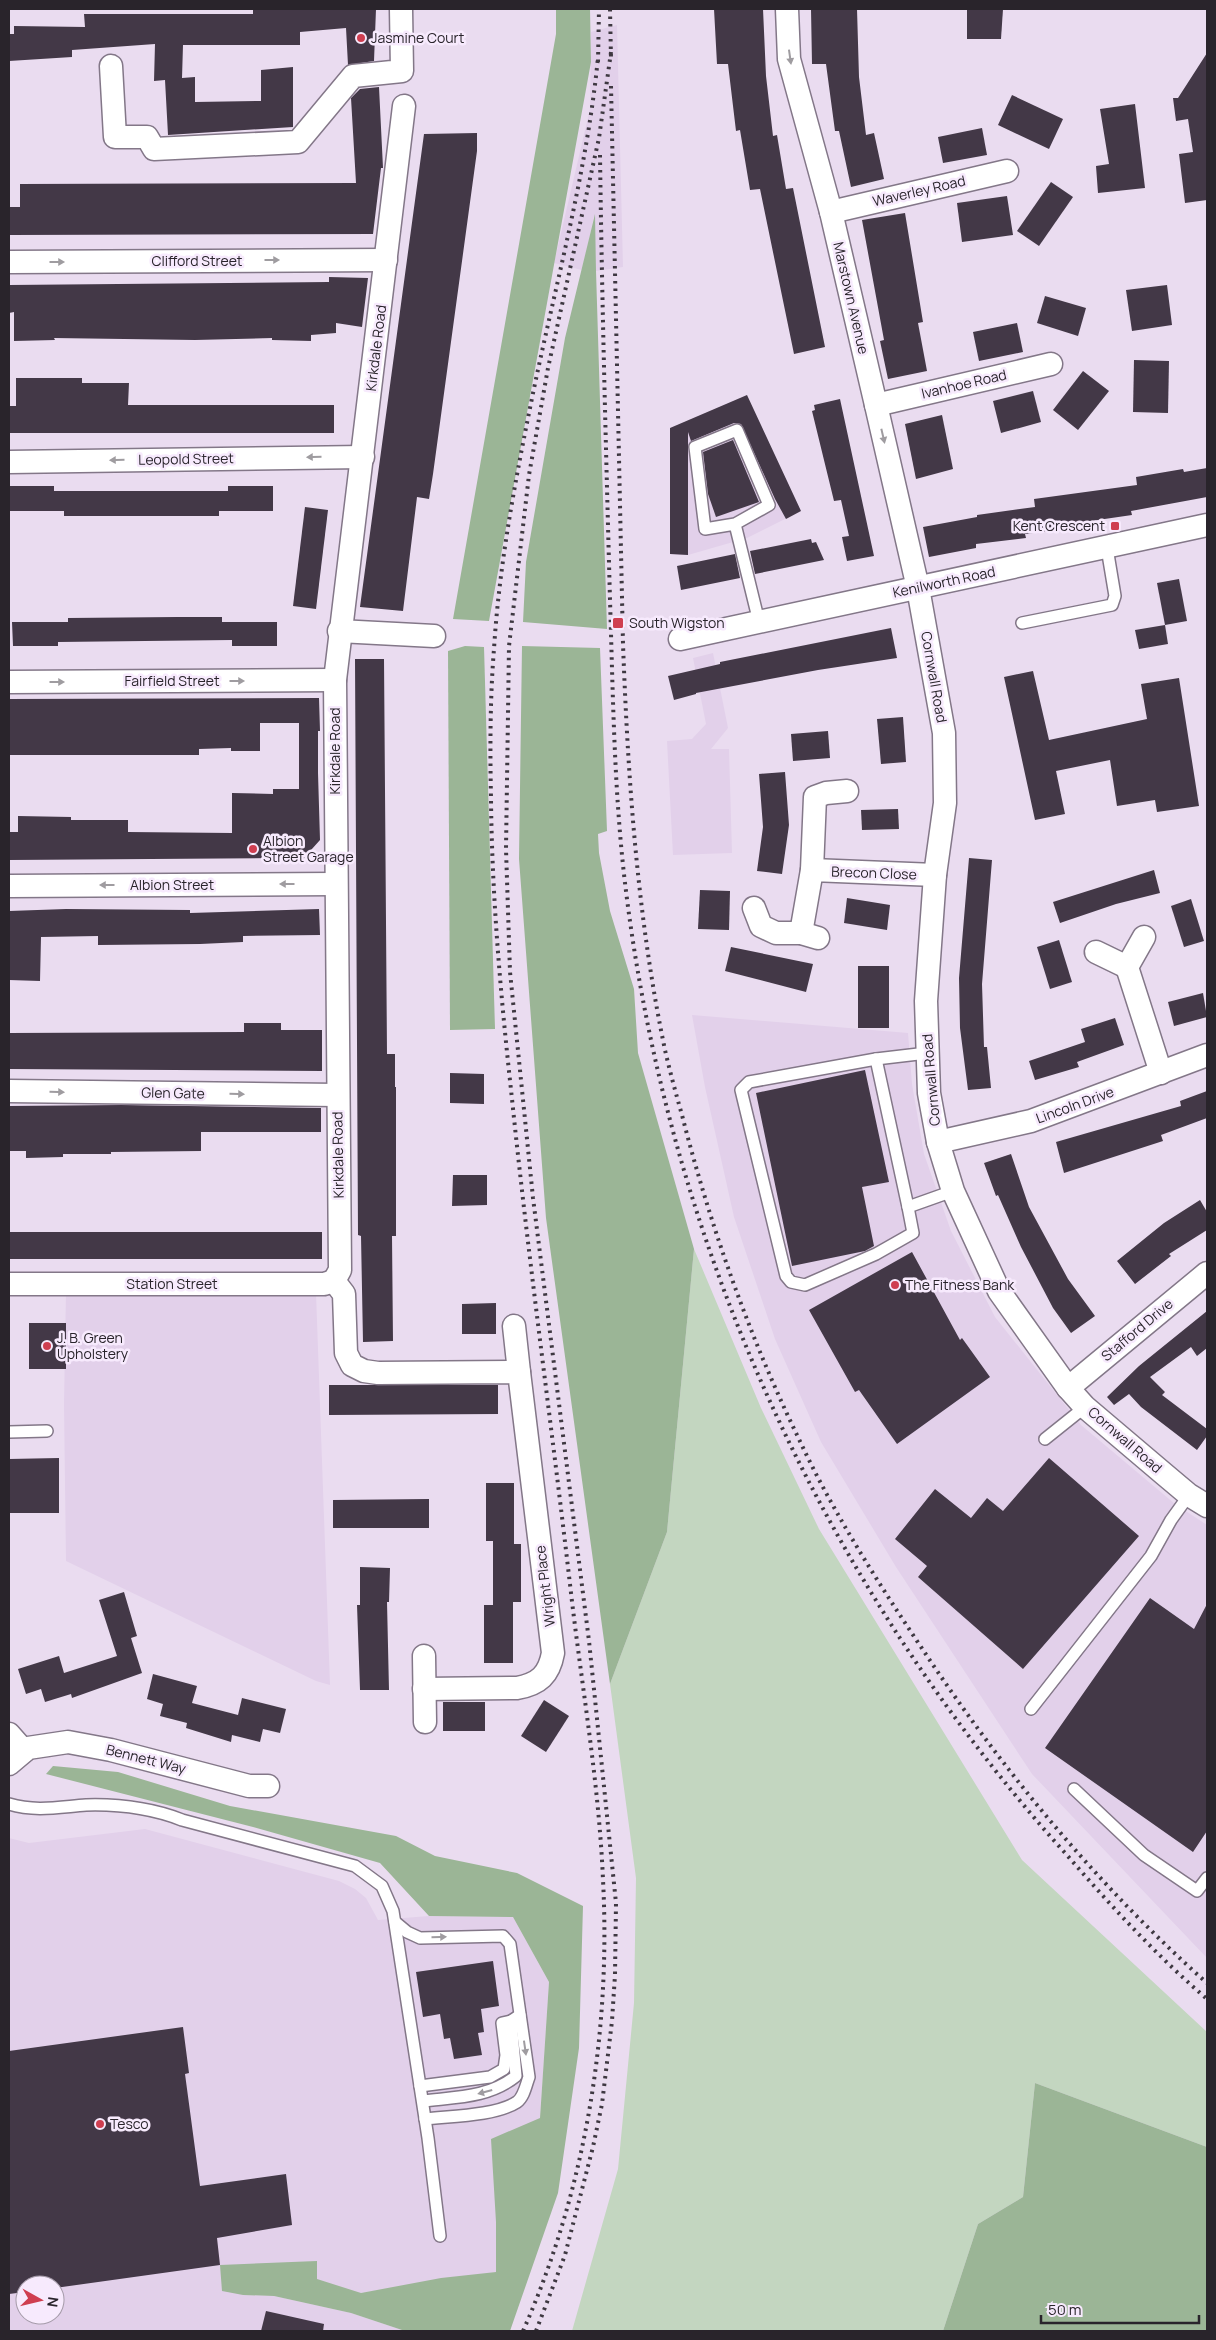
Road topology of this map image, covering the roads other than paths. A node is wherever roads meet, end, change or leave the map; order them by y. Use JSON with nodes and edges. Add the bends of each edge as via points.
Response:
{"nodes":[{"id":1,"x":401,"y":9,"type":"edge"},
{"id":2,"x":787,"y":9,"type":"edge"},
{"id":3,"x":111,"y":66,"type":"dead end"},
{"id":4,"x":404,"y":106,"type":"dead end"},
{"id":5,"x":1007,"y":171,"type":"dead end"},
{"id":6,"x":831,"y":212,"type":"junction"},
{"id":7,"x":386,"y":260,"type":"junction"},
{"id":8,"x":9,"y":262,"type":"edge"},
{"id":9,"x":1051,"y":364,"type":"dead end"},
{"id":10,"x":876,"y":404,"type":"junction"},
{"id":11,"x":363,"y":457,"type":"junction"},
{"id":12,"x":9,"y":462,"type":"edge"},
{"id":13,"x":735,"y":524,"type":"junction"},
{"id":14,"x":1207,"y":525,"type":"edge"},
{"id":15,"x":1107,"y":548,"type":"junction"},
{"id":16,"x":918,"y":588,"type":"junction"},
{"id":17,"x":758,"y":622,"type":"junction"},
{"id":18,"x":1022,"y":623,"type":"dead end"},
{"id":19,"x":339,"y":631,"type":"junction"},
{"id":20,"x":434,"y":636,"type":"dead end"},
{"id":21,"x":680,"y":639,"type":"dead end"},
{"id":22,"x":335,"y":680,"type":"junction"},
{"id":23,"x":9,"y":682,"type":"edge"},
{"id":24,"x":847,"y":791,"type":"dead end"},
{"id":25,"x":812,"y":870,"type":"junction"},
{"id":26,"x":935,"y":875,"type":"junction"},
{"id":27,"x":335,"y":884,"type":"junction"},
{"id":28,"x":9,"y":886,"type":"edge"},
{"id":29,"x":754,"y":908,"type":"dead end"},
{"id":30,"x":1144,"y":937,"type":"dead end"},
{"id":31,"x":1096,"y":952,"type":"dead end"},
{"id":32,"x":1127,"y":967,"type":"junction"},
{"id":33,"x":927,"y":1053,"type":"junction"},
{"id":34,"x":1207,"y":1055,"type":"edge"},
{"id":35,"x":876,"y":1059,"type":"junction"},
{"id":36,"x":1161,"y":1073,"type":"junction"},
{"id":37,"x":9,"y":1091,"type":"edge"},
{"id":38,"x":337,"y":1095,"type":"junction"},
{"id":39,"x":938,"y":1142,"type":"junction"},
{"id":40,"x":953,"y":1192,"type":"junction"},
{"id":41,"x":908,"y":1207,"type":"junction"},
{"id":42,"x":1207,"y":1273,"type":"edge"},
{"id":43,"x":334,"y":1281,"type":"junction"},
{"id":44,"x":9,"y":1284,"type":"edge"},
{"id":45,"x":514,"y":1326,"type":"dead end"},
{"id":46,"x":519,"y":1372,"type":"junction"},
{"id":47,"x":1068,"y":1388,"type":"junction"},
{"id":48,"x":1085,"y":1407,"type":"junction"},
{"id":49,"x":48,"y":1431,"type":"dead end"},
{"id":50,"x":9,"y":1432,"type":"edge"},
{"id":51,"x":1046,"y":1438,"type":"dead end"},
{"id":52,"x":1198,"y":1501,"type":"edge"},
{"id":53,"x":424,"y":1656,"type":"dead end"},
{"id":54,"x":424,"y":1689,"type":"junction"},
{"id":55,"x":1032,"y":1709,"type":"dead end"},
{"id":56,"x":424,"y":1722,"type":"dead end"},
{"id":57,"x":9,"y":1734,"type":"edge"},
{"id":58,"x":16,"y":1757,"type":"edge"},
{"id":59,"x":268,"y":1786,"type":"dead end"},
{"id":60,"x":1074,"y":1789,"type":"dead end"},
{"id":61,"x":9,"y":1804,"type":"edge"},
{"id":62,"x":1207,"y":1878,"type":"edge"},
{"id":63,"x":395,"y":1922,"type":"junction"},
{"id":64,"x":420,"y":1938,"type":"junction"},
{"id":65,"x":402,"y":1962,"type":"junction"},
{"id":66,"x":516,"y":2018,"type":"junction"},
{"id":67,"x":420,"y":2086,"type":"junction"},
{"id":68,"x":422,"y":2101,"type":"junction"},
{"id":69,"x":425,"y":2119,"type":"junction"},
{"id":70,"x":440,"y":2236,"type":"dead end"}],
"edges":[{"from":1,"to":3,"type":"street","via":[[402,71],[353,76],[298,142],[154,149],[147,137],[115,137]]},
{"from":2,"to":6,"type":"street","name":"Marstown Avenue","one_way":true,"via":[[789,60]]},
{"from":4,"to":7,"type":"street","name":"Kirkdale Road"},
{"from":5,"to":6,"type":"street","name":"Waverley Road"},
{"from":6,"to":10,"type":"street","name":"Marstown Avenue"},
{"from":8,"to":7,"type":"street","name":"Clifford Street","one_way":true},
{"from":7,"to":11,"type":"street","name":"Kirkdale Road"},
{"from":9,"to":10,"type":"street","name":"Ivanhoe Road"},
{"from":10,"to":16,"type":"street","name":"Marstown Avenue","one_way":true},
{"from":11,"to":12,"type":"street","name":"Leopold Street","one_way":true},
{"from":11,"to":19,"type":"street","name":"Kirkdale Road"},
{"from":13,"to":13,"type":"lane","via":[[705,528],[695,447],[737,430],[769,506]]},
{"from":13,"to":17,"type":"lane"},
{"from":14,"to":15,"type":"street","name":"Kenilworth Road"},
{"from":15,"to":16,"type":"street","name":"Kenilworth Road"},
{"from":15,"to":18,"type":"lane","via":[[1115,596],[1112,605]]},
{"from":16,"to":17,"type":"street","name":"Kenilworth Road"},
{"from":16,"to":26,"type":"street","name":"Cornwall Road","via":[[944,733],[946,763],[945,803]]},
{"from":17,"to":21,"type":"street","name":"Kenilworth Road"},
{"from":19,"to":20,"type":"street"},
{"from":19,"to":22,"type":"street","name":"Kirkdale Road"},
{"from":23,"to":22,"type":"street","name":"Fairfield Street","one_way":true},
{"from":22,"to":27,"type":"street","name":"Kirkdale Road"},
{"from":24,"to":25,"type":"street","name":"Brecon Close","via":[[815,797]]},
{"from":25,"to":26,"type":"street","name":"Brecon Close"},
{"from":25,"to":29,"type":"street","name":"Brecon Close","via":[[810,935],[776,933],[761,926]]},
{"from":26,"to":33,"type":"street","name":"Cornwall Road","via":[[926,1001]]},
{"from":27,"to":28,"type":"street","name":"Albion Street","one_way":true},
{"from":27,"to":38,"type":"street","name":"Kirkdale Road"},
{"from":30,"to":32,"type":"street"},
{"from":31,"to":32,"type":"street"},
{"from":32,"to":36,"type":"street"},
{"from":33,"to":35,"type":"lane"},
{"from":33,"to":39,"type":"street","name":"Cornwall Road"},
{"from":34,"to":36,"type":"street","name":"Lincoln Drive"},
{"from":35,"to":41,"type":"lane"},
{"from":35,"to":41,"type":"lane","via":[[749,1082],[740,1090],[786,1276],[791,1282],[806,1285],[906,1238],[913,1233]]},
{"from":36,"to":39,"type":"street","name":"Lincoln Drive","via":[[1031,1121]]},
{"from":37,"to":38,"type":"street","name":"Glen Gate","one_way":true},
{"from":38,"to":43,"type":"street","name":"Kirkdale Road","via":[[340,1270]]},
{"from":39,"to":40,"type":"street","name":"Cornwall Road"},
{"from":40,"to":41,"type":"lane"},
{"from":40,"to":47,"type":"street","name":"Cornwall Road","via":[[999,1291]]},
{"from":42,"to":47,"type":"street","name":"Stafford Drive"},
{"from":43,"to":44,"type":"street","name":"Station Street","via":[[324,1284]]},
{"from":43,"to":46,"type":"street","via":[[344,1294],[346,1354],[352,1366],[378,1373]]},
{"from":45,"to":46,"type":"street","name":"Wright Place"},
{"from":46,"to":54,"type":"street","name":"Wright Place","via":[[547,1593],[553,1653],[550,1668],[529,1686]]},
{"from":47,"to":48,"type":"street","name":"Cornwall Road"},
{"from":48,"to":51,"type":"lane"},
{"from":48,"to":52,"type":"street","name":"Cornwall Road"},
{"from":49,"to":50,"type":"lane"},
{"from":52,"to":55,"type":"lane","via":[[1171,1520],[1151,1556]]},
{"from":53,"to":54,"type":"street"},
{"from":54,"to":56,"type":"street"},
{"from":57,"to":58,"type":"street","name":"Bennett Way"},
{"from":58,"to":59,"type":"street","name":"Bennett Way","via":[[28,1748],[68,1742],[249,1786]]},
{"from":60,"to":62,"type":"lane","via":[[1144,1855],[1197,1892]]},
{"from":61,"to":63,"type":"lane","via":[[27,1809],[131,1806],[355,1866],[382,1886]]},
{"from":63,"to":64,"type":"lane"},
{"from":63,"to":65,"type":"lane"},
{"from":64,"to":65,"type":"lane","via":[[406,1949]]},
{"from":64,"to":66,"type":"lane","one_way":true,"via":[[503,1936],[510,1944]]},
{"from":65,"to":67,"type":"lane"},
{"from":66,"to":67,"type":"lane","via":[[502,2023],[506,2055],[504,2069],[490,2077]]},
{"from":66,"to":68,"type":"lane","one_way":true,"via":[[516,2076],[502,2087],[483,2094]]},
{"from":66,"to":69,"type":"lane","one_way":true,"via":[[528,2077],[518,2101],[492,2111]]},
{"from":67,"to":68,"type":"lane"},
{"from":68,"to":69,"type":"lane"},
{"from":69,"to":70,"type":"lane"}]}
